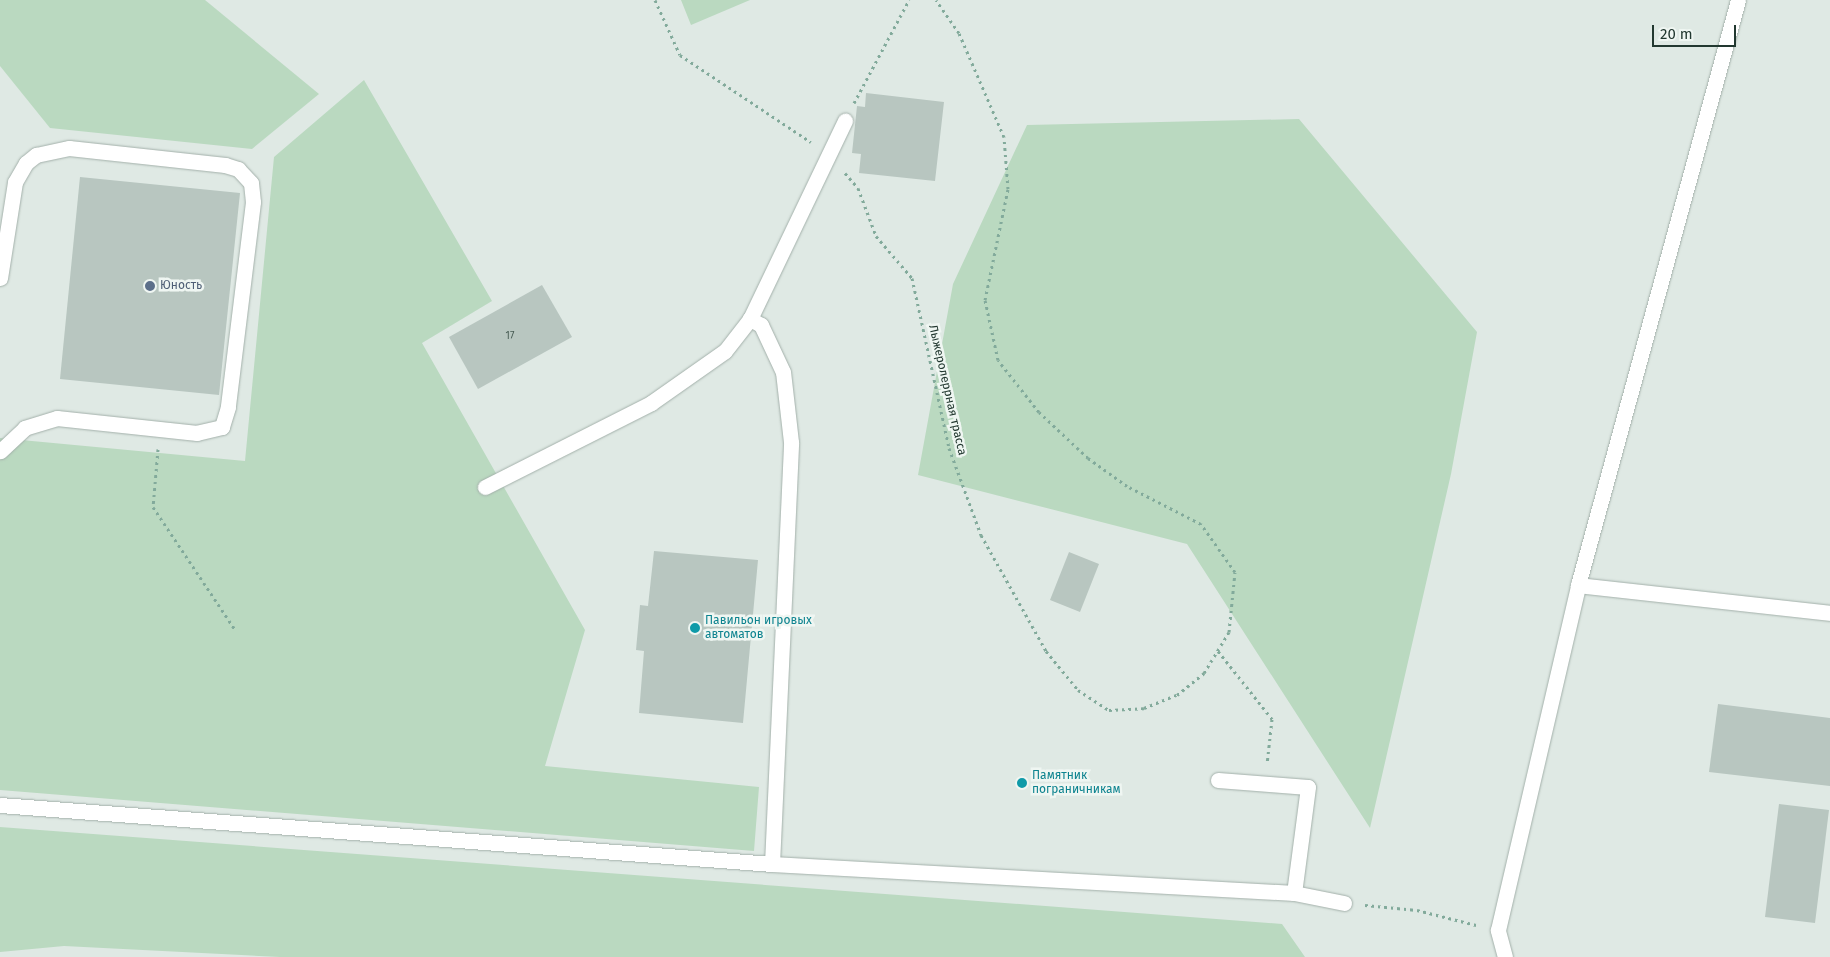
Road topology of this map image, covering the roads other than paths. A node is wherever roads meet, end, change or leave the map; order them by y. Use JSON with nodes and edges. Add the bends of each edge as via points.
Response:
{"nodes":[{"id":1,"x":1738,"y":0,"type":"edge"},
{"id":2,"x":845,"y":121,"type":"road end"},
{"id":3,"x":0,"y":278,"type":"edge"},
{"id":4,"x":750,"y":319,"type":"junction"},
{"id":5,"x":0,"y":451,"type":"edge"},
{"id":6,"x":484,"y":487,"type":"dead end"},
{"id":7,"x":1578,"y":585,"type":"junction"},
{"id":8,"x":1830,"y":613,"type":"edge"},
{"id":9,"x":1218,"y":780,"type":"dead end"},
{"id":10,"x":0,"y":805,"type":"edge"},
{"id":11,"x":772,"y":864,"type":"junction"},
{"id":12,"x":1294,"y":893,"type":"junction"},
{"id":13,"x":1344,"y":902,"type":"road end"},
{"id":14,"x":1505,"y":957,"type":"edge"}],
"edges":[{"from":1,"to":7,"type":"street"},
{"from":2,"to":4,"type":"street"},
{"from":3,"to":5,"type":"street","via":[[15,182],[26,163],[36,155],[69,148],[225,165],[246,176],[253,202],[226,418],[222,426],[207,433],[46,420],[24,428]]},
{"from":4,"to":6,"type":"street","via":[[725,351],[651,403]]},
{"from":4,"to":11,"type":"street","via":[[761,325],[784,372],[791,442]]},
{"from":7,"to":8,"type":"street"},
{"from":7,"to":14,"type":"street","via":[[1498,930]]},
{"from":9,"to":12,"type":"street","via":[[1308,787]]},
{"from":10,"to":11,"type":"street"},
{"from":11,"to":12,"type":"street"},
{"from":12,"to":13,"type":"street"}]}
